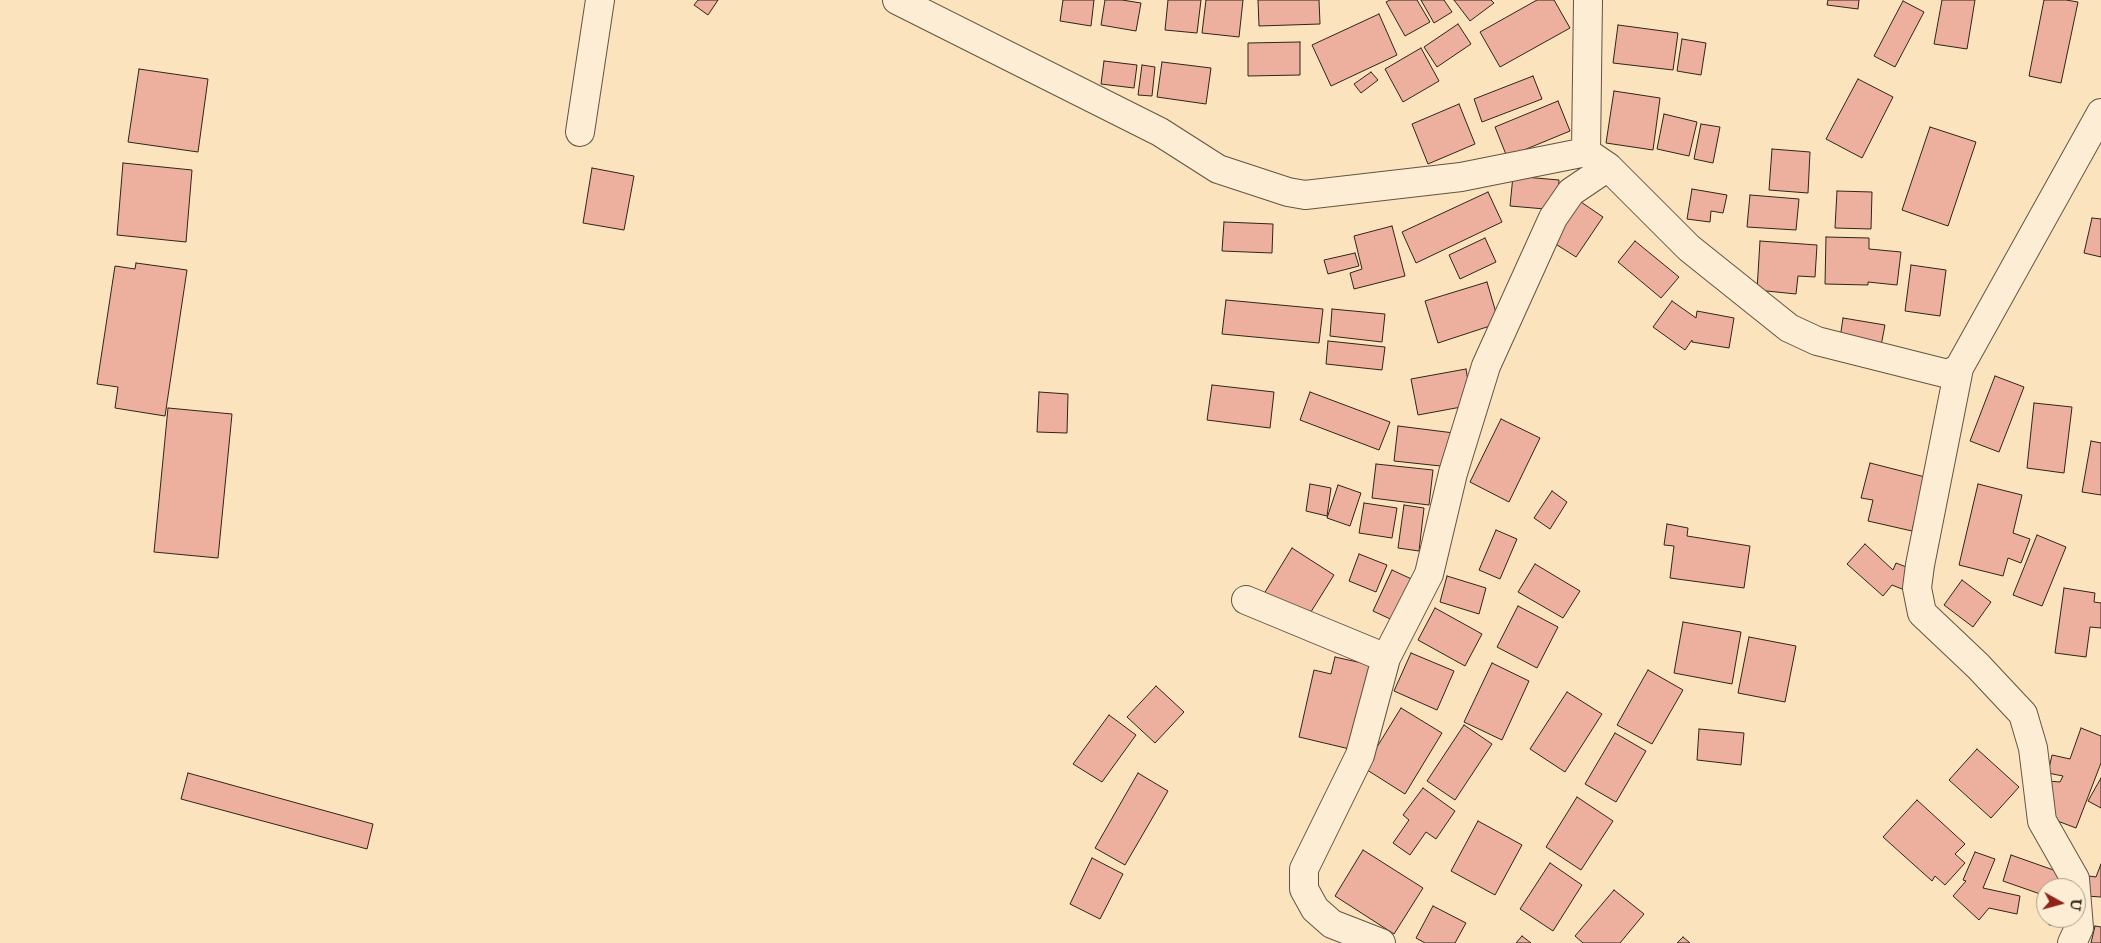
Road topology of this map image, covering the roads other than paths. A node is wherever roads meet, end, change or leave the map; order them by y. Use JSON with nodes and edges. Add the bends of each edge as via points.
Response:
{"nodes":[{"id":1,"x":600,"y":0,"type":"edge"},
{"id":2,"x":897,"y":0,"type":"edge"},
{"id":3,"x":1588,"y":0,"type":"edge"},
{"id":4,"x":2101,"y":112,"type":"edge"},
{"id":5,"x":580,"y":132,"type":"dead end"},
{"id":6,"x":1597,"y":160,"type":"junction"},
{"id":7,"x":1959,"y":368,"type":"junction"},
{"id":8,"x":1246,"y":600,"type":"dead end"},
{"id":9,"x":1386,"y":658,"type":"junction"},
{"id":10,"x":1381,"y":943,"type":"edge"},
{"id":11,"x":2072,"y":943,"type":"edge"}],
"edges":[{"from":1,"to":5,"type":"street"},
{"from":2,"to":6,"type":"street","via":[[1160,132],[1218,170],[1288,192],[1305,195]]},
{"from":3,"to":6,"type":"street"},
{"from":4,"to":7,"type":"street"},
{"from":6,"to":7,"type":"street","via":[[1689,248],[1789,328],[1817,341],[1936,373],[1948,374]]},
{"from":6,"to":9,"type":"street","via":[[1552,218],[1486,366],[1453,473],[1429,574]]},
{"from":7,"to":11,"type":"street","via":[[1917,588],[1922,613],[2023,714],[2033,748],[2042,821],[2075,878],[2079,928]]},
{"from":8,"to":9,"type":"street"},
{"from":9,"to":10,"type":"street","via":[[1360,755],[1304,869],[1304,889],[1315,909],[1332,924]]}]}
